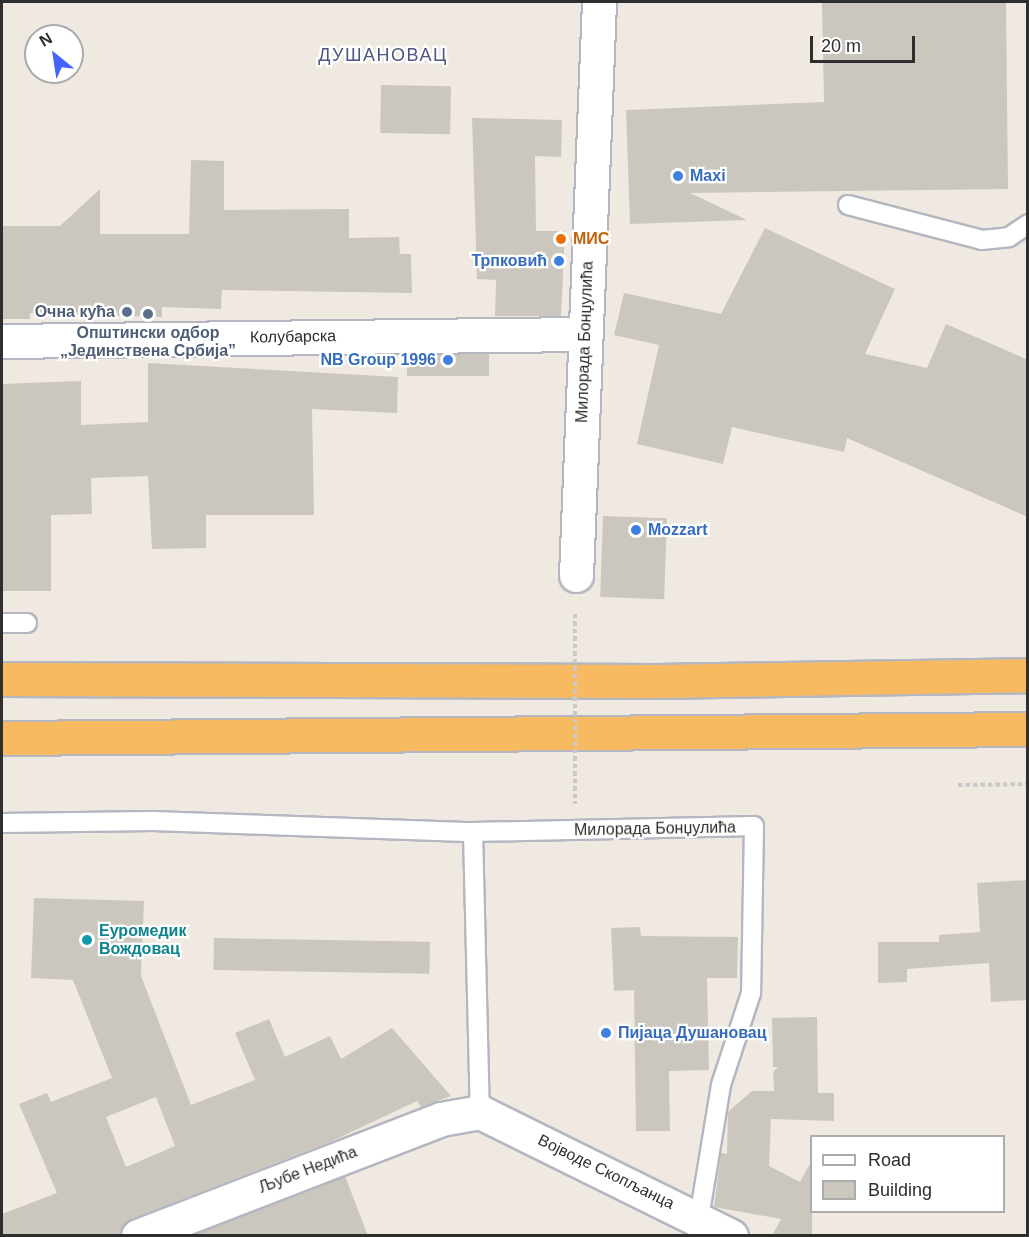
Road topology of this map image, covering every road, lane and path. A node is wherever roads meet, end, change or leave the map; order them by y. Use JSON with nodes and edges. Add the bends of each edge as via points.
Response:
{"nodes":[{"id":1,"x":599,"y":2,"type":"edge"},
{"id":2,"x":848,"y":205,"type":"dead end"},
{"id":3,"x":1028,"y":224,"type":"edge"},
{"id":4,"x":585,"y":334,"type":"junction"},
{"id":5,"x":2,"y":341,"type":"edge"},
{"id":6,"x":576,"y":575,"type":"dead end"},
{"id":7,"x":575,"y":614,"type":"dead end"},
{"id":8,"x":2,"y":622,"type":"edge"},
{"id":9,"x":27,"y":623,"type":"dead end"},
{"id":10,"x":2,"y":670,"type":"edge"},
{"id":11,"x":1028,"y":675,"type":"edge"},
{"id":12,"x":72,"y":678,"type":"junction"},
{"id":13,"x":2,"y":679,"type":"edge"},
{"id":14,"x":1028,"y":729,"type":"edge"},
{"id":15,"x":2,"y":738,"type":"edge"},
{"id":16,"x":1028,"y":784,"type":"edge"},
{"id":17,"x":958,"y":785,"type":"dead end"},
{"id":18,"x":575,"y":804,"type":"dead end"},
{"id":19,"x":2,"y":823,"type":"edge"},
{"id":20,"x":473,"y":832,"type":"junction"},
{"id":21,"x":480,"y":1112,"type":"junction"},
{"id":22,"x":699,"y":1218,"type":"junction"},
{"id":23,"x":138,"y":1236,"type":"edge"},
{"id":24,"x":731,"y":1236,"type":"edge"}],
"edges":[{"from":1,"to":4,"type":"street","name":"Милорада Бонџулића"},
{"from":2,"to":3,"type":"lane","via":[[982,240],[1009,237]]},
{"from":4,"to":5,"type":"street","name":"Колубарска"},
{"from":4,"to":6,"type":"street","name":"Милорада Бонџулића"},
{"from":7,"to":18,"type":"path","bridge":true},
{"from":8,"to":9,"type":"lane"},
{"from":10,"to":12,"type":"highway"},
{"from":11,"to":12,"type":"highway","via":[[656,681]]},
{"from":12,"to":13,"type":"highway"},
{"from":14,"to":15,"type":"highway"},
{"from":16,"to":17,"type":"path"},
{"from":19,"to":20,"type":"lane","via":[[153,821]]},
{"from":20,"to":21,"type":"lane"},
{"from":20,"to":22,"type":"lane","name":"Милорада Бонџулића","via":[[754,826],[752,993],[721,1085]]},
{"from":21,"to":22,"type":"street","name":"Војводе Скопљанца"},
{"from":21,"to":23,"type":"street","name":"Љубе Недића","via":[[441,1119]]},
{"from":22,"to":24,"type":"street","name":"Војводе Скопљанца"}]}
